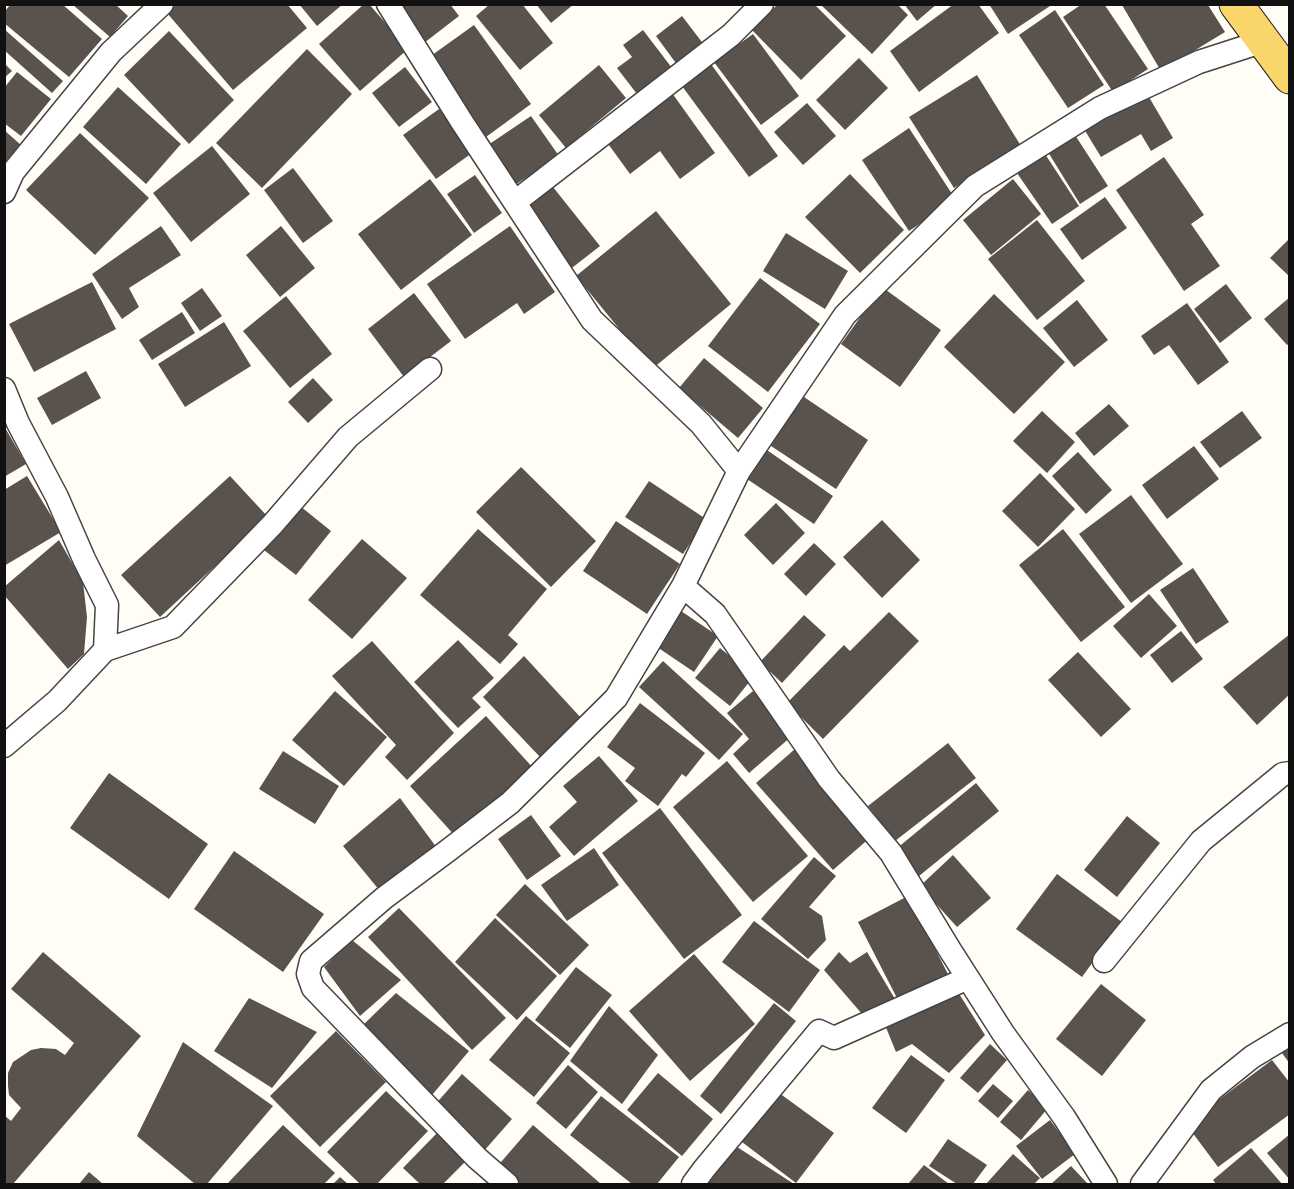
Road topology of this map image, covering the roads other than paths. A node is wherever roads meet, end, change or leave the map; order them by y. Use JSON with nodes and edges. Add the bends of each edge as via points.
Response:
{"nodes":[{"id":1,"x":162,"y":4,"type":"edge"},
{"id":2,"x":388,"y":4,"type":"edge"},
{"id":3,"x":762,"y":4,"type":"edge"},
{"id":4,"x":1236,"y":4,"type":"edge"},
{"id":5,"x":1264,"y":41,"type":"junction"},
{"id":6,"x":1290,"y":77,"type":"edge"},
{"id":7,"x":4,"y":192,"type":"edge"},
{"id":8,"x":515,"y":202,"type":"junction"},
{"id":9,"x":430,"y":369,"type":"dead end"},
{"id":10,"x":4,"y":389,"type":"edge"},
{"id":11,"x":739,"y":471,"type":"junction"},
{"id":12,"x":683,"y":586,"type":"junction"},
{"id":13,"x":105,"y":650,"type":"junction"},
{"id":14,"x":4,"y":746,"type":"edge"},
{"id":15,"x":1290,"y":772,"type":"edge"},
{"id":16,"x":1104,"y":961,"type":"dead end"},
{"id":17,"x":968,"y":978,"type":"junction"},
{"id":18,"x":1290,"y":1034,"type":"edge"},
{"id":19,"x":507,"y":1185,"type":"edge"},
{"id":20,"x":693,"y":1185,"type":"edge"},
{"id":21,"x":1106,"y":1185,"type":"edge"},
{"id":22,"x":1142,"y":1185,"type":"edge"}],
"edges":[{"from":1,"to":7,"type":"street","via":[[111,52],[13,172]]},
{"from":2,"to":8,"type":"street"},
{"from":3,"to":8,"type":"street","via":[[731,35]]},
{"from":4,"to":5,"type":"main road"},
{"from":5,"to":6,"type":"main road"},
{"from":5,"to":11,"type":"street","via":[[1199,62],[1100,108],[975,186],[845,315]]},
{"from":8,"to":11,"type":"street","via":[[592,320],[701,424]]},
{"from":9,"to":13,"type":"street","via":[[348,437],[272,525],[172,627]]},
{"from":10,"to":13,"type":"street","via":[[107,605]]},
{"from":11,"to":12,"type":"street"},
{"from":12,"to":17,"type":"street","via":[[715,614],[829,779],[891,854]]},
{"from":12,"to":19,"type":"street","via":[[616,698],[510,803],[384,898],[312,961],[310,967],[313,988]]},
{"from":13,"to":14,"type":"street","via":[[57,702]]},
{"from":15,"to":16,"type":"street","via":[[1202,842]]},
{"from":17,"to":20,"type":"street","via":[[834,1038],[819,1031]]},
{"from":17,"to":21,"type":"street"},
{"from":18,"to":22,"type":"street","via":[[1252,1057],[1212,1090]]}]}
